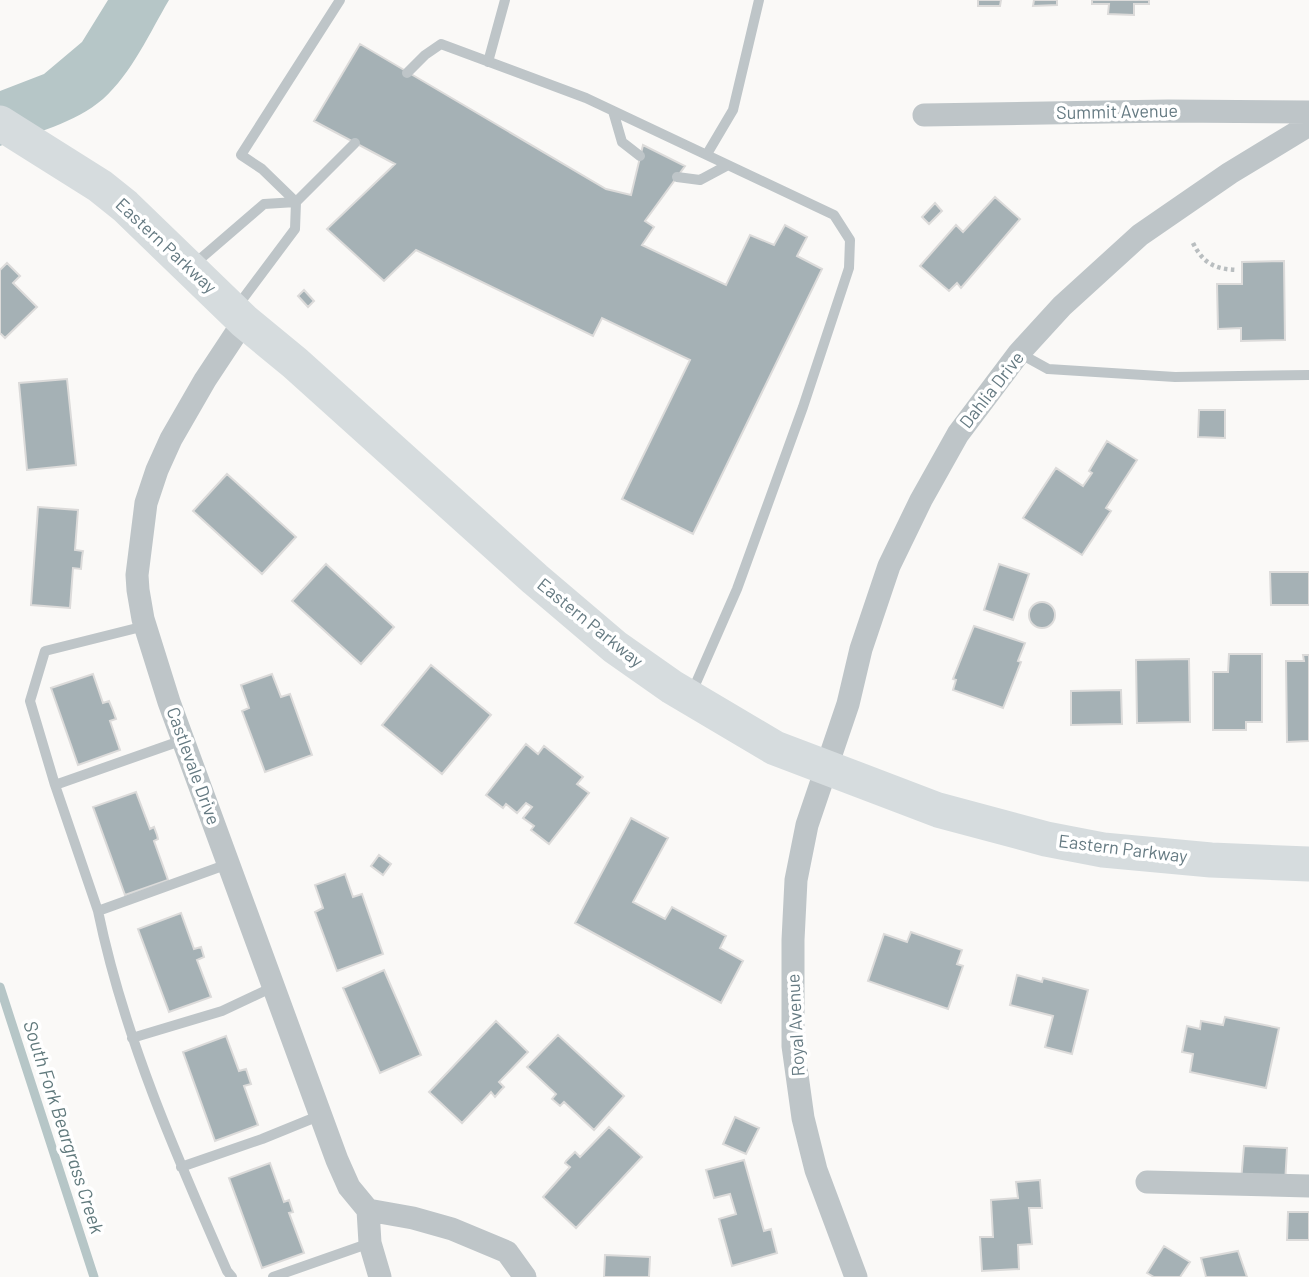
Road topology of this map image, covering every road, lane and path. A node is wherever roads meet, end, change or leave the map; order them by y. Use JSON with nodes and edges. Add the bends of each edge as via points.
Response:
{"nodes":[{"id":1,"x":341,"y":0,"type":"edge"},
{"id":2,"x":505,"y":0,"type":"edge"},
{"id":3,"x":759,"y":0,"type":"edge"},
{"id":4,"x":488,"y":62,"type":"junction"},
{"id":5,"x":408,"y":73,"type":"dead end"},
{"id":6,"x":613,"y":111,"type":"junction"},
{"id":7,"x":1309,"y":112,"type":"edge"},
{"id":8,"x":924,"y":115,"type":"dead end"},
{"id":9,"x":0,"y":122,"type":"edge"},
{"id":10,"x":1309,"y":125,"type":"edge"},
{"id":11,"x":355,"y":143,"type":"dead end"},
{"id":12,"x":707,"y":154,"type":"junction"},
{"id":13,"x":640,"y":156,"type":"dead end"},
{"id":14,"x":728,"y":164,"type":"junction"},
{"id":15,"x":677,"y":177,"type":"dead end"},
{"id":16,"x":296,"y":202,"type":"junction"},
{"id":17,"x":1193,"y":243,"type":"dead end"},
{"id":18,"x":190,"y":268,"type":"junction"},
{"id":19,"x":1237,"y":270,"type":"dead end"},
{"id":20,"x":239,"y":316,"type":"junction"},
{"id":21,"x":1019,"y":353,"type":"junction"},
{"id":22,"x":1309,"y":375,"type":"edge"},
{"id":23,"x":145,"y":626,"type":"junction"},
{"id":24,"x":690,"y":698,"type":"junction"},
{"id":25,"x":183,"y":740,"type":"junction"},
{"id":26,"x":826,"y":768,"type":"junction"},
{"id":27,"x":55,"y":785,"type":"junction"},
{"id":28,"x":228,"y":864,"type":"junction"},
{"id":29,"x":1309,"y":864,"type":"edge"},
{"id":30,"x":98,"y":911,"type":"junction"},
{"id":31,"x":274,"y":987,"type":"junction"},
{"id":32,"x":132,"y":1038,"type":"junction"},
{"id":33,"x":321,"y":1115,"type":"junction"},
{"id":34,"x":181,"y":1167,"type":"junction"},
{"id":35,"x":1147,"y":1182,"type":"dead end"},
{"id":36,"x":1309,"y":1186,"type":"edge"},
{"id":37,"x":368,"y":1210,"type":"junction"},
{"id":38,"x":370,"y":1243,"type":"junction"},
{"id":39,"x":232,"y":1277,"type":"edge"},
{"id":40,"x":273,"y":1277,"type":"edge"},
{"id":41,"x":380,"y":1277,"type":"edge"},
{"id":42,"x":525,"y":1277,"type":"edge"},
{"id":43,"x":856,"y":1277,"type":"edge"}],
"edges":[{"from":1,"to":16,"type":"lane","via":[[241,155]]},
{"from":2,"to":4,"type":"lane"},
{"from":3,"to":12,"type":"lane","via":[[733,110]]},
{"from":4,"to":5,"type":"lane","via":[[441,44]]},
{"from":4,"to":6,"type":"lane"},
{"from":6,"to":12,"type":"lane"},
{"from":6,"to":13,"type":"lane","via":[[622,142]]},
{"from":7,"to":8,"type":"street","name":"Summit Avenue"},
{"from":9,"to":18,"type":"main road","name":"Eastern Parkway","via":[[100,186]]},
{"from":10,"to":21,"type":"street","name":"Dahlia Drive","via":[[1140,235],[1062,306]]},
{"from":11,"to":16,"type":"lane"},
{"from":12,"to":14,"type":"lane"},
{"from":14,"to":15,"type":"lane","via":[[700,180]]},
{"from":14,"to":24,"type":"lane","via":[[834,215],[850,240],[849,268],[737,589]]},
{"from":16,"to":18,"type":"lane","via":[[264,204]]},
{"from":16,"to":20,"type":"lane","via":[[295,229]]},
{"from":17,"to":19,"type":"path","via":[[1205,262]]},
{"from":18,"to":20,"type":"main road","name":"Eastern Parkway"},
{"from":20,"to":23,"type":"street","name":"Castlevale Drive","via":[[171,439],[146,503],[137,575]]},
{"from":20,"to":24,"type":"main road","name":"Eastern Parkway","via":[[615,647]]},
{"from":21,"to":22,"type":"lane","via":[[1048,369],[1175,377]]},
{"from":21,"to":26,"type":"street","name":"Dahlia Drive","via":[[958,434],[889,566]]},
{"from":23,"to":25,"type":"street","name":"Castlevale Drive"},
{"from":23,"to":27,"type":"lane","via":[[46,652],[30,701]]},
{"from":24,"to":26,"type":"main road","name":"Eastern Parkway","via":[[775,748]]},
{"from":25,"to":27,"type":"lane"},
{"from":25,"to":28,"type":"street","name":"Castlevale Drive"},
{"from":26,"to":29,"type":"main road","name":"Eastern Parkway","via":[[938,810],[1046,839],[1144,854]]},
{"from":26,"to":43,"type":"street","name":"Royal Avenue","via":[[807,825],[796,880],[793,1046],[816,1170]]},
{"from":27,"to":30,"type":"lane"},
{"from":28,"to":30,"type":"lane"},
{"from":28,"to":31,"type":"street","name":"Castlevale Drive"},
{"from":30,"to":32,"type":"lane"},
{"from":31,"to":32,"type":"lane","via":[[222,1011]]},
{"from":31,"to":33,"type":"street","name":"Castlevale Drive"},
{"from":32,"to":34,"type":"lane"},
{"from":33,"to":34,"type":"lane"},
{"from":33,"to":37,"type":"street","name":"Castlevale Drive","via":[[349,1187]]},
{"from":34,"to":39,"type":"lane"},
{"from":35,"to":36,"type":"street"},
{"from":37,"to":38,"type":"street"},
{"from":37,"to":42,"type":"street","via":[[452,1229],[507,1252]]},
{"from":38,"to":40,"type":"lane"},
{"from":38,"to":41,"type":"street"}]}
